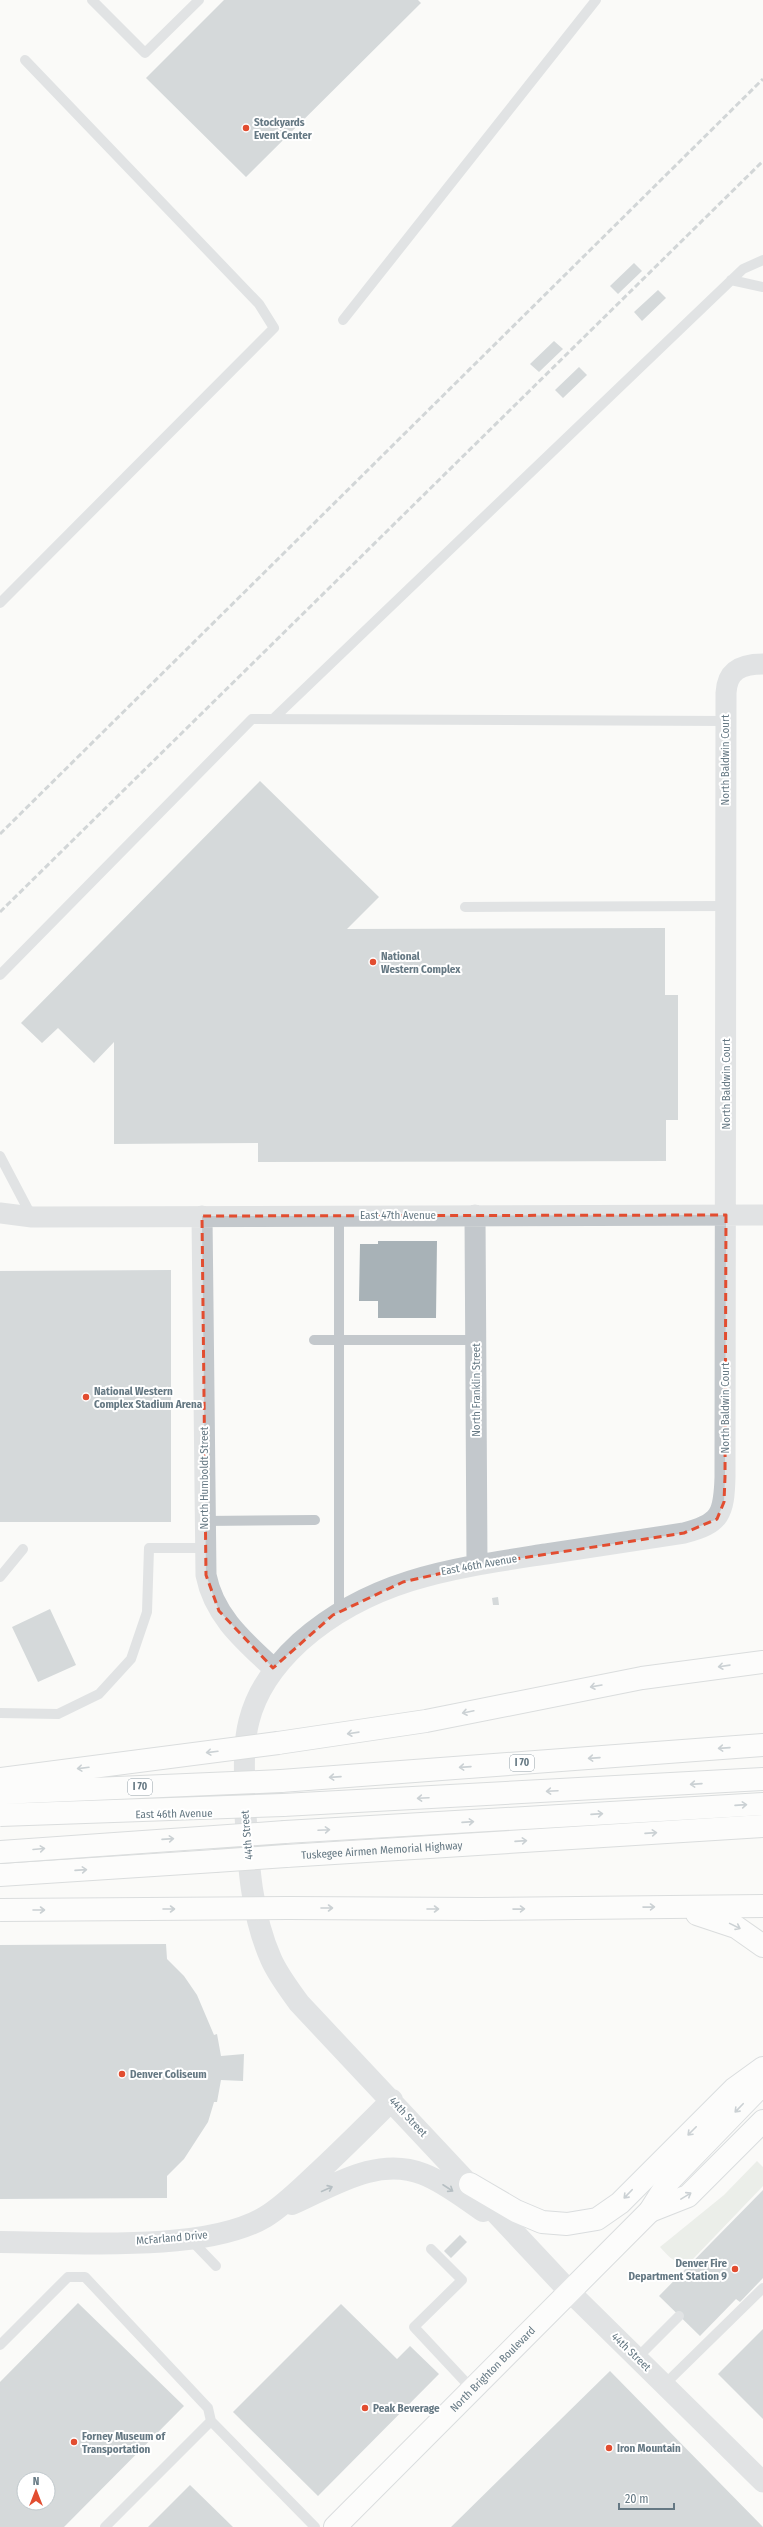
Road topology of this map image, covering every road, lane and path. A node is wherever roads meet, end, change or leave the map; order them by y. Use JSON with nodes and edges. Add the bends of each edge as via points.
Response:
{"nodes":[{"id":1,"x":92,"y":0,"type":"edge"},
{"id":2,"x":199,"y":0,"type":"edge"},
{"id":3,"x":596,"y":0,"type":"edge"},
{"id":4,"x":25,"y":60,"type":"dead end"},
{"id":5,"x":763,"y":260,"type":"edge"},
{"id":6,"x":731,"y":280,"type":"junction"},
{"id":7,"x":763,"y":287,"type":"edge"},
{"id":8,"x":343,"y":320,"type":"dead end"},
{"id":9,"x":0,"y":603,"type":"edge"},
{"id":10,"x":763,"y":664,"type":"edge"},
{"id":11,"x":273,"y":719,"type":"junction"},
{"id":12,"x":725,"y":721,"type":"junction"},
{"id":13,"x":726,"y":906,"type":"junction"},
{"id":14,"x":465,"y":907,"type":"dead end"},
{"id":15,"x":0,"y":976,"type":"edge"},
{"id":16,"x":0,"y":1156,"type":"edge"},
{"id":17,"x":0,"y":1214,"type":"edge"},
{"id":18,"x":475,"y":1215,"type":"junction"},
{"id":19,"x":726,"y":1215,"type":"junction"},
{"id":20,"x":763,"y":1215,"type":"edge"},
{"id":21,"x":202,"y":1216,"type":"junction"},
{"id":22,"x":338,"y":1216,"type":"junction"},
{"id":23,"x":32,"y":1217,"type":"junction"},
{"id":24,"x":0,"y":1218,"type":"edge"},
{"id":25,"x":314,"y":1340,"type":"dead end"},
{"id":26,"x":338,"y":1340,"type":"junction"},
{"id":27,"x":476,"y":1340,"type":"junction"},
{"id":28,"x":315,"y":1520,"type":"dead end"},
{"id":29,"x":204,"y":1521,"type":"junction"},
{"id":30,"x":710,"y":1525,"type":"joint"},
{"id":31,"x":204,"y":1548,"type":"junction"},
{"id":32,"x":23,"y":1549,"type":"dead end"},
{"id":33,"x":477,"y":1565,"type":"junction"},
{"id":34,"x":0,"y":1577,"type":"edge"},
{"id":35,"x":339,"y":1612,"type":"junction"},
{"id":36,"x":763,"y":1662,"type":"edge"},
{"id":37,"x":273,"y":1668,"type":"junction"},
{"id":38,"x":0,"y":1712,"type":"edge"},
{"id":39,"x":763,"y":1745,"type":"edge"},
{"id":40,"x":0,"y":1779,"type":"edge"},
{"id":41,"x":763,"y":1779,"type":"edge"},
{"id":42,"x":0,"y":1793,"type":"edge"},
{"id":43,"x":763,"y":1804,"type":"edge"},
{"id":44,"x":245,"y":1806,"type":"junction"},
{"id":45,"x":0,"y":1814,"type":"edge"},
{"id":46,"x":763,"y":1826,"type":"edge"},
{"id":47,"x":0,"y":1852,"type":"edge"},
{"id":48,"x":0,"y":1875,"type":"edge"},
{"id":49,"x":763,"y":1906,"type":"edge"},
{"id":50,"x":670,"y":1907,"type":"junction"},
{"id":51,"x":0,"y":1910,"type":"edge"},
{"id":52,"x":763,"y":1946,"type":"edge"},
{"id":53,"x":763,"y":2068,"type":"edge"},
{"id":54,"x":763,"y":2078,"type":"edge"},
{"id":55,"x":392,"y":2100,"type":"junction"},
{"id":56,"x":762,"y":2125,"type":"edge"},
{"id":57,"x":470,"y":2184,"type":"junction"},
{"id":58,"x":650,"y":2211,"type":"junction"},
{"id":59,"x":266,"y":2216,"type":"junction"},
{"id":60,"x":515,"y":2233,"type":"junction"},
{"id":61,"x":190,"y":2239,"type":"junction"},
{"id":62,"x":0,"y":2242,"type":"edge"},
{"id":63,"x":432,"y":2249,"type":"dead end"},
{"id":64,"x":216,"y":2266,"type":"dead end"},
{"id":65,"x":763,"y":2288,"type":"edge"},
{"id":66,"x":570,"y":2292,"type":"junction"},
{"id":67,"x":680,"y":2316,"type":"dead end"},
{"id":68,"x":0,"y":2345,"type":"edge"},
{"id":69,"x":637,"y":2358,"type":"junction"},
{"id":70,"x":664,"y":2385,"type":"junction"},
{"id":71,"x":472,"y":2390,"type":"junction"},
{"id":72,"x":211,"y":2421,"type":"junction"},
{"id":73,"x":763,"y":2482,"type":"edge"},
{"id":74,"x":105,"y":2527,"type":"edge"},
{"id":75,"x":315,"y":2527,"type":"edge"},
{"id":76,"x":334,"y":2527,"type":"edge"}],
"edges":[{"from":1,"to":2,"type":"lane","via":[[145,53]]},
{"from":3,"to":8,"type":"lane"},
{"from":4,"to":9,"type":"lane","via":[[260,304],[274,328]]},
{"from":5,"to":6,"type":"lane","via":[[743,269]]},
{"from":6,"to":7,"type":"lane"},
{"from":6,"to":11,"type":"lane"},
{"from":10,"to":12,"type":"street","name":"North Baldwin Court","via":[[745,665],[730,675],[726,684]]},
{"from":11,"to":12,"type":"lane"},
{"from":11,"to":15,"type":"lane","via":[[252,719]]},
{"from":12,"to":13,"type":"street","name":"North Baldwin Court"},
{"from":13,"to":14,"type":"lane"},
{"from":13,"to":19,"type":"street","name":"North Baldwin Court"},
{"from":16,"to":23,"type":"lane"},
{"from":17,"to":23,"type":"street","name":"East 47th Avenue"},
{"from":18,"to":19,"type":"street","name":"East 47th Avenue"},
{"from":18,"to":22,"type":"street","name":"East 47th Avenue"},
{"from":18,"to":27,"type":"street","name":"North Franklin Street"},
{"from":19,"to":20,"type":"street","name":"East 47th Avenue"},
{"from":19,"to":30,"type":"street","name":"North Baldwin Court","via":[[724,1502],[717,1520]]},
{"from":21,"to":22,"type":"street","name":"East 47th Avenue"},
{"from":21,"to":23,"type":"street","name":"East 47th Avenue"},
{"from":21,"to":29,"type":"street","name":"North Humboldt Street"},
{"from":22,"to":26,"type":"lane"},
{"from":23,"to":24,"type":"lane"},
{"from":25,"to":26,"type":"lane"},
{"from":26,"to":27,"type":"lane"},
{"from":26,"to":35,"type":"lane"},
{"from":27,"to":33,"type":"street","name":"North Franklin Street"},
{"from":28,"to":29,"type":"lane"},
{"from":29,"to":31,"type":"street","name":"North Humboldt Street"},
{"from":30,"to":33,"type":"street","name":"East 46th Avenue","via":[[684,1533]]},
{"from":31,"to":37,"type":"street","name":"North Humboldt Street","via":[[206,1575],[214,1602],[249,1646]]},
{"from":31,"to":38,"type":"lane","via":[[149,1548],[147,1612],[131,1659],[98,1694],[58,1714]]},
{"from":32,"to":34,"type":"lane"},
{"from":33,"to":35,"type":"street","name":"East 46th Avenue","via":[[403,1582]]},
{"from":35,"to":37,"type":"street","name":"East 46th Avenue","via":[[311,1633]]},
{"from":36,"to":40,"type":"main road","one_way":true,"bridge":true,"via":[[642,1678],[426,1721]]},
{"from":37,"to":44,"type":"street","name":"44th Street","via":[[257,1696],[248,1722],[245,1747]]},
{"from":39,"to":42,"type":"main road","number":"I 70","one_way":true,"bridge":true,"via":[[281,1781]]},
{"from":41,"to":45,"type":"main road","one_way":true,"bridge":true,"via":[[283,1805]]},
{"from":42,"to":44,"type":"street","name":"East 46th Avenue","via":[[208,1794]]},
{"from":47,"to":43,"type":"main road","one_way":true,"bridge":true,"via":[[285,1832]]},
{"from":44,"to":45,"type":"street","name":"East 46th Avenue","via":[[209,1815]]},
{"from":44,"to":55,"type":"street","name":"44th Street","via":[[252,1888],[272,1960],[299,2003]]},
{"from":48,"to":46,"type":"main road","name":"Tuskegee Airmen Memorial Highway","one_way":true,"bridge":true},
{"from":49,"to":50,"type":"main road"},
{"from":51,"to":50,"type":"main road","one_way":true,"bridge":true},
{"from":50,"to":52,"type":"main road","one_way":true,"via":[[722,1920],[748,1933]]},
{"from":53,"to":57,"type":"main road","one_way":true,"via":[[734,2089],[620,2203],[597,2219],[567,2224],[542,2222],[516,2211]]},
{"from":54,"to":58,"type":"main road","name":"North Brighton Boulevard","one_way":true,"via":[[758,2089],[669,2181]]},
{"from":55,"to":57,"type":"street","name":"44th Street"},
{"from":55,"to":59,"type":"street","name":"McFarland Drive","via":[[306,2184]]},
{"from":58,"to":56,"type":"main road","name":"North Brighton Boulevard","one_way":true,"via":[[688,2196]]},
{"from":57,"to":60,"type":"street","name":"44th Street"},
{"from":58,"to":66,"type":"main road","name":"North Brighton Boulevard"},
{"from":59,"to":60,"type":"street","one_way":true,"via":[[382,2167],[423,2174],[445,2185]]},
{"from":59,"to":61,"type":"street","name":"McFarland Drive","via":[[223,2233]]},
{"from":60,"to":66,"type":"street","name":"44th Street"},
{"from":61,"to":62,"type":"street","name":"McFarland Drive"},
{"from":61,"to":64,"type":"lane"},
{"from":63,"to":71,"type":"lane","via":[[462,2280],[414,2327]]},
{"from":65,"to":70,"type":"lane"},
{"from":66,"to":69,"type":"street","name":"44th Street"},
{"from":66,"to":71,"type":"main road","name":"North Brighton Boulevard"},
{"from":67,"to":69,"type":"lane"},
{"from":68,"to":72,"type":"lane","via":[[68,2277],[85,2277],[208,2408]]},
{"from":69,"to":70,"type":"street","name":"44th Street"},
{"from":70,"to":73,"type":"street","name":"44th Street"},
{"from":71,"to":76,"type":"main road","name":"North Brighton Boulevard"},
{"from":72,"to":74,"type":"lane"},
{"from":72,"to":75,"type":"lane"}]}
